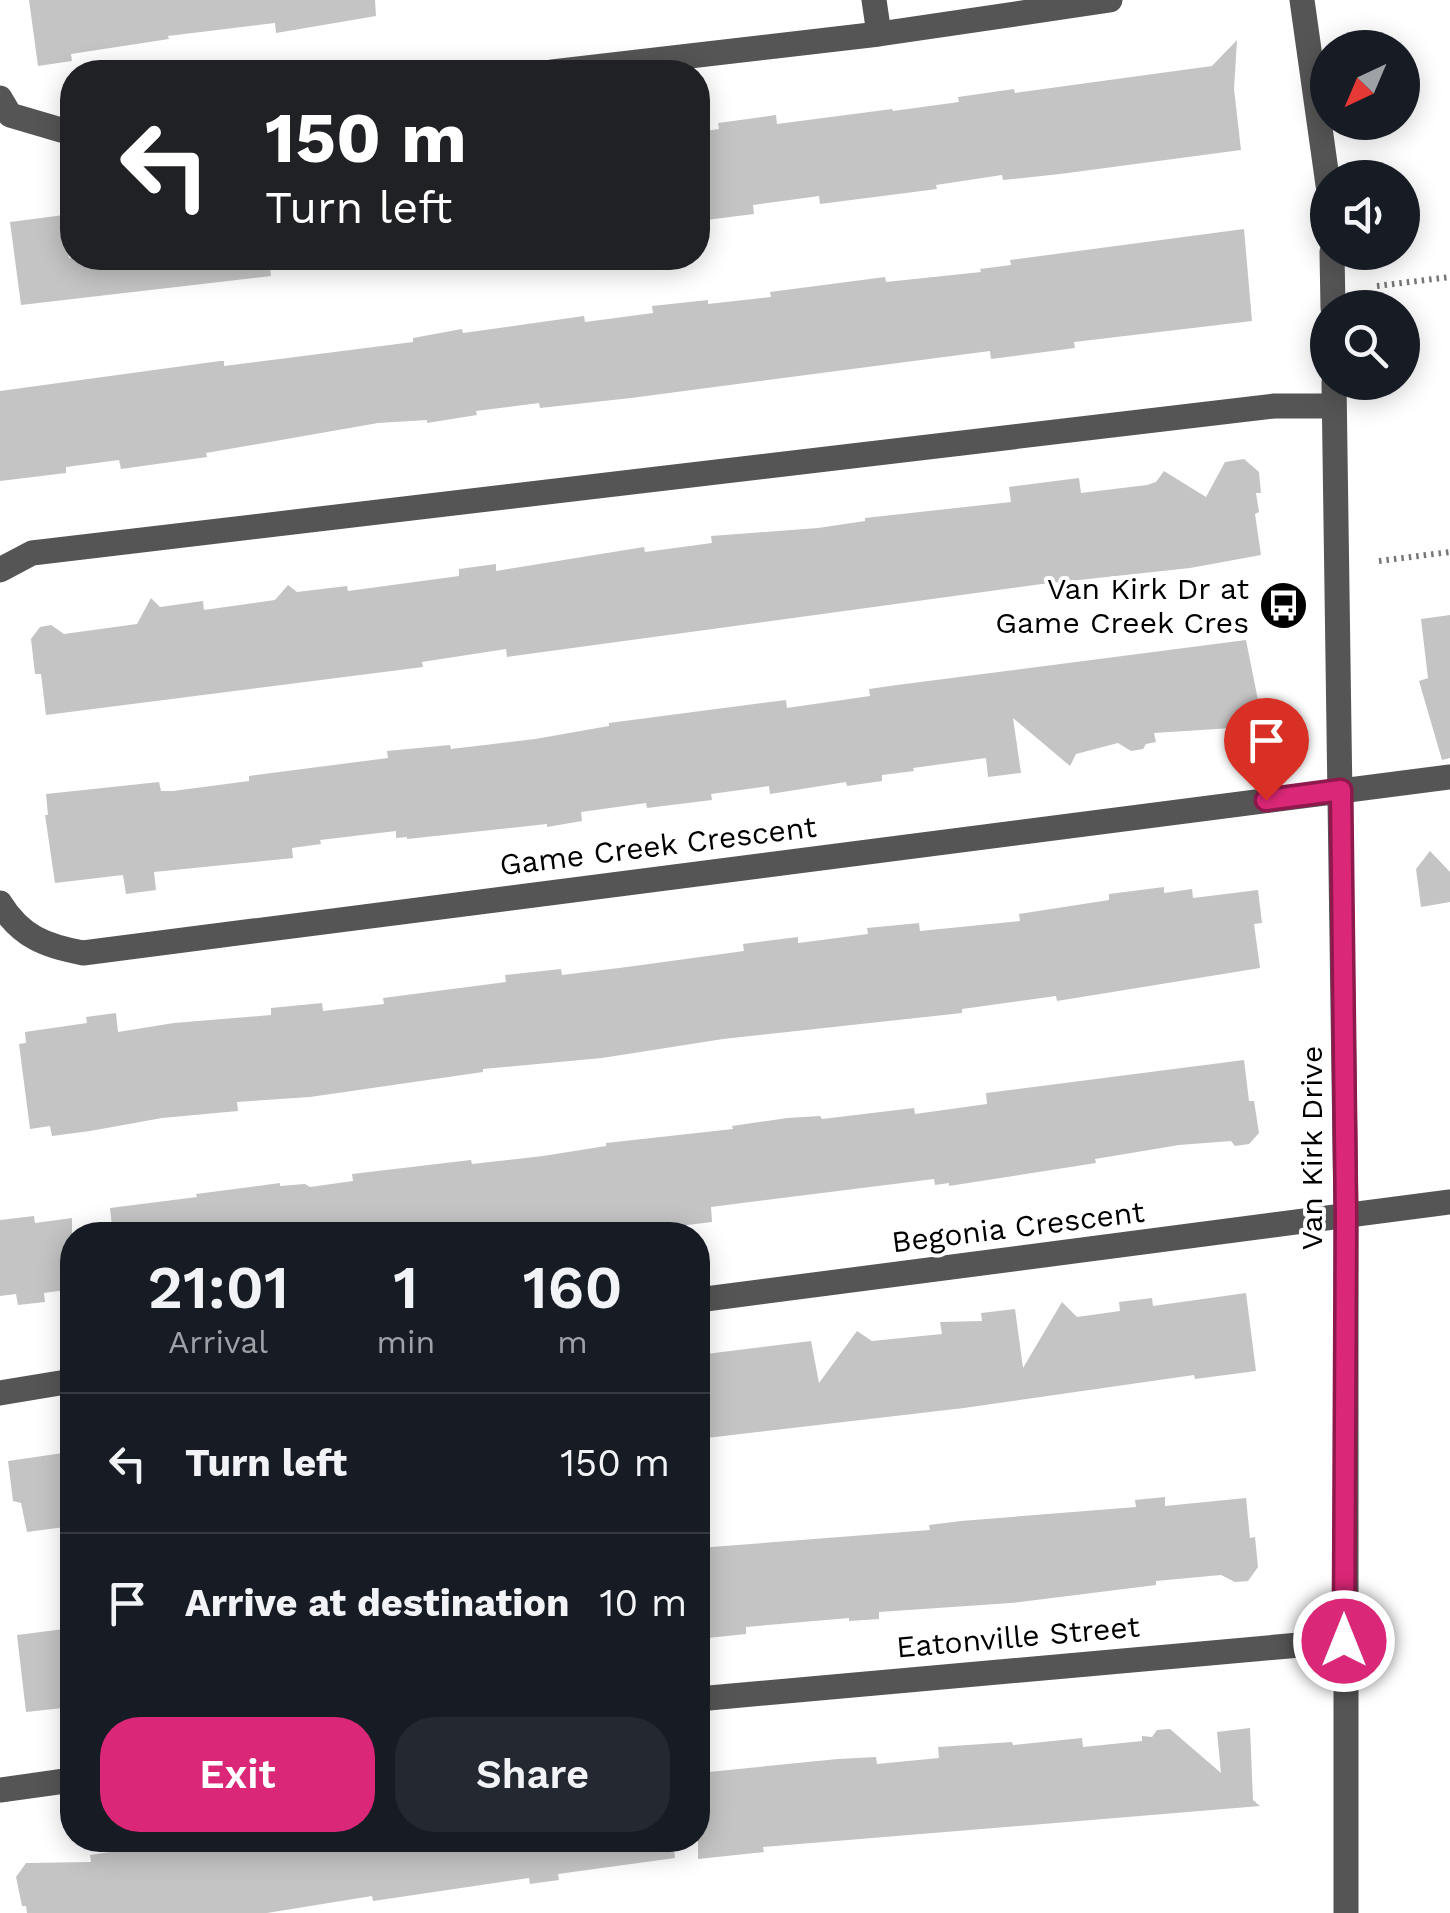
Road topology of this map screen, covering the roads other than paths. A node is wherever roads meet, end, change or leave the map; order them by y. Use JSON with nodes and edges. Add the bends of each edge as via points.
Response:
{"nodes":[{"id":1,"x":874,"y":0,"type":"edge"},
{"id":2,"x":1110,"y":0,"type":"edge"},
{"id":3,"x":1302,"y":0,"type":"edge"},
{"id":4,"x":879,"y":34,"type":"junction"},
{"id":5,"x":655,"y":60,"type":"edge"},
{"id":6,"x":0,"y":98,"type":"edge"},
{"id":7,"x":60,"y":130,"type":"edge"},
{"id":8,"x":1324,"y":160,"type":"edge"},
{"id":9,"x":1310,"y":399,"type":"edge"},
{"id":10,"x":1334,"y":400,"type":"edge"},
{"id":11,"x":0,"y":570,"type":"edge"},
{"id":12,"x":1450,"y":776,"type":"edge"},
{"id":13,"x":1341,"y":790,"type":"junction"},
{"id":14,"x":0,"y":903,"type":"edge"},
{"id":15,"x":1450,"y":1202,"type":"edge"},
{"id":16,"x":1346,"y":1216,"type":"junction"},
{"id":17,"x":710,"y":1298,"type":"edge"},
{"id":18,"x":60,"y":1383,"type":"edge"},
{"id":19,"x":0,"y":1393,"type":"edge"},
{"id":20,"x":1344,"y":1641,"type":"junction"},
{"id":21,"x":710,"y":1698,"type":"edge"},
{"id":22,"x":60,"y":1782,"type":"edge"},
{"id":23,"x":0,"y":1790,"type":"edge"},
{"id":24,"x":1346,"y":1913,"type":"edge"}],
"edges":[{"from":1,"to":4,"type":"street"},
{"from":2,"to":4,"type":"street"},
{"from":3,"to":8,"type":"street"},
{"from":4,"to":5,"type":"street"},
{"from":6,"to":7,"type":"street","via":[[10,115]]},
{"from":9,"to":11,"type":"street","via":[[32,552]]},
{"from":10,"to":13,"type":"street","name":"Van Kirk Drive"},
{"from":12,"to":13,"type":"street","name":"Game Creek Crescent"},
{"from":13,"to":14,"type":"street","name":"Game Creek Crescent","via":[[83,953],[45,946]]},
{"from":13,"to":16,"type":"street","name":"Van Kirk Drive"},
{"from":15,"to":16,"type":"street","name":"Begonia Crescent"},
{"from":16,"to":17,"type":"street","name":"Begonia Crescent"},
{"from":16,"to":20,"type":"street","name":"Van Kirk Drive"},
{"from":18,"to":19,"type":"street"},
{"from":20,"to":21,"type":"street","name":"Eatonville Street"},
{"from":20,"to":24,"type":"street","name":"Van Kirk Drive"},
{"from":22,"to":23,"type":"street"}]}
